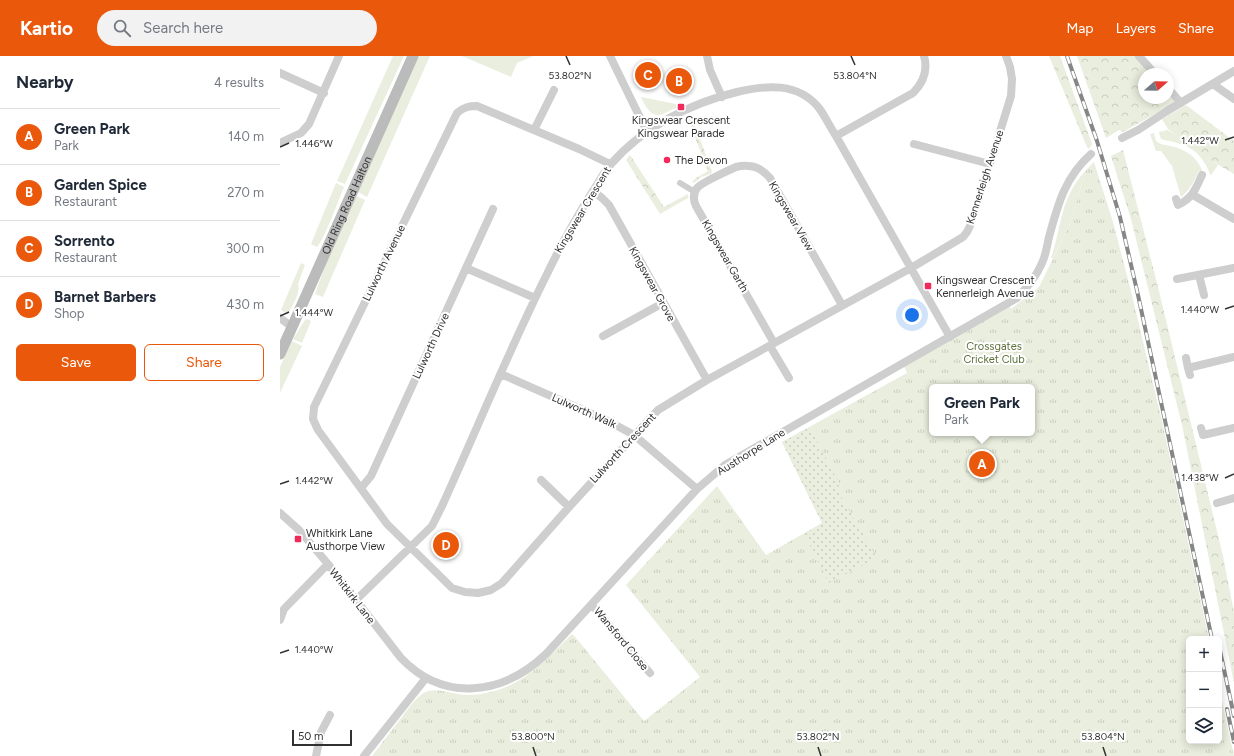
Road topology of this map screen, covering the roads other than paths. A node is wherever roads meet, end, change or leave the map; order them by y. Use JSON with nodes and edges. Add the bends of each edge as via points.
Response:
{"nodes":[{"id":1,"x":339,"y":56,"type":"edge"},
{"id":2,"x":413,"y":56,"type":"edge"},
{"id":3,"x":610,"y":56,"type":"edge"},
{"id":4,"x":707,"y":56,"type":"edge"},
{"id":5,"x":924,"y":56,"type":"edge"},
{"id":6,"x":1006,"y":56,"type":"edge"},
{"id":7,"x":1139,"y":56,"type":"edge"},
{"id":8,"x":1150,"y":68,"type":"edge"},
{"id":9,"x":1234,"y":71,"type":"edge"},
{"id":10,"x":280,"y":73,"type":"edge"},
{"id":11,"x":1213,"y":84,"type":"junction"},
{"id":12,"x":554,"y":90,"type":"dead end"},
{"id":13,"x":324,"y":93,"type":"junction"},
{"id":14,"x":722,"y":97,"type":"junction"},
{"id":15,"x":1174,"y":97,"type":"edge"},
{"id":16,"x":1234,"y":99,"type":"edge"},
{"id":17,"x":1179,"y":104,"type":"junction"},
{"id":18,"x":534,"y":130,"type":"junction"},
{"id":19,"x":647,"y":132,"type":"junction"},
{"id":20,"x":836,"y":136,"type":"junction"},
{"id":21,"x":1122,"y":138,"type":"dead end"},
{"id":22,"x":280,"y":143,"type":"edge"},
{"id":23,"x":914,"y":144,"type":"dead end"},
{"id":24,"x":1091,"y":154,"type":"dead end"},
{"id":25,"x":610,"y":164,"type":"junction"},
{"id":26,"x":990,"y":164,"type":"junction"},
{"id":27,"x":1202,"y":175,"type":"dead end"},
{"id":28,"x":680,"y":183,"type":"dead end"},
{"id":29,"x":593,"y":191,"type":"junction"},
{"id":30,"x":695,"y":192,"type":"junction"},
{"id":31,"x":1193,"y":195,"type":"junction"},
{"id":32,"x":1176,"y":198,"type":"dead end"},
{"id":33,"x":493,"y":209,"type":"dead end"},
{"id":34,"x":1234,"y":218,"type":"edge"},
{"id":35,"x":466,"y":268,"type":"junction"},
{"id":36,"x":911,"y":268,"type":"junction"},
{"id":37,"x":1234,"y":268,"type":"edge"},
{"id":38,"x":1199,"y":275,"type":"junction"},
{"id":39,"x":1177,"y":280,"type":"dead end"},
{"id":40,"x":1204,"y":295,"type":"dead end"},
{"id":41,"x":535,"y":298,"type":"junction"},
{"id":42,"x":663,"y":303,"type":"junction"},
{"id":43,"x":842,"y":305,"type":"junction"},
{"id":44,"x":280,"y":318,"type":"edge"},
{"id":45,"x":292,"y":327,"type":"junction"},
{"id":46,"x":604,"y":336,"type":"dead end"},
{"id":47,"x":950,"y":337,"type":"junction"},
{"id":48,"x":772,"y":344,"type":"junction"},
{"id":49,"x":280,"y":354,"type":"edge"},
{"id":50,"x":1234,"y":357,"type":"edge"},
{"id":51,"x":1186,"y":358,"type":"dead end"},
{"id":52,"x":501,"y":374,"type":"junction"},
{"id":53,"x":789,"y":378,"type":"dead end"},
{"id":54,"x":707,"y":380,"type":"junction"},
{"id":55,"x":1234,"y":428,"type":"edge"},
{"id":56,"x":634,"y":435,"type":"junction"},
{"id":57,"x":1203,"y":435,"type":"dead end"},
{"id":58,"x":541,"y":480,"type":"dead end"},
{"id":59,"x":361,"y":488,"type":"junction"},
{"id":60,"x":696,"y":489,"type":"junction"},
{"id":61,"x":1234,"y":498,"type":"edge"},
{"id":62,"x":1217,"y":502,"type":"dead end"},
{"id":63,"x":569,"y":506,"type":"junction"},
{"id":64,"x":280,"y":513,"type":"edge"},
{"id":65,"x":410,"y":548,"type":"junction"},
{"id":66,"x":328,"y":564,"type":"junction"},
{"id":67,"x":356,"y":600,"type":"junction"},
{"id":68,"x":592,"y":605,"type":"junction"},
{"id":69,"x":280,"y":620,"type":"edge"},
{"id":70,"x":650,"y":673,"type":"dead end"},
{"id":71,"x":426,"y":678,"type":"junction"},
{"id":72,"x":330,"y":715,"type":"dead end"},
{"id":73,"x":316,"y":756,"type":"edge"},
{"id":74,"x":364,"y":756,"type":"edge"}],
"edges":[{"from":1,"to":13,"type":"street"},
{"from":2,"to":45,"type":"main road","name":"Old Ring Road Halton"},
{"from":3,"to":19,"type":"street"},
{"from":4,"to":14,"type":"street"},
{"from":5,"to":20,"type":"street","via":[[924,78],[913,93]]},
{"from":6,"to":26,"type":"street","name":"Kennerleigh Avenue","via":[[1011,73],[1011,96]]},
{"from":7,"to":8,"type":"street"},
{"from":9,"to":11,"type":"street"},
{"from":10,"to":13,"type":"street"},
{"from":11,"to":16,"type":"street"},
{"from":11,"to":17,"type":"street"},
{"from":12,"to":18,"type":"street"},
{"from":13,"to":22,"type":"street","via":[[309,124],[301,133]]},
{"from":14,"to":19,"type":"street","name":"Kingswear Crescent","via":[[689,108]]},
{"from":14,"to":20,"type":"street","name":"Kingswear Crescent","via":[[758,88],[790,89],[807,97],[816,105]]},
{"from":15,"to":17,"type":"street"},
{"from":17,"to":21,"type":"street"},
{"from":18,"to":25,"type":"street","name":"Lulworth Avenue"},
{"from":18,"to":59,"type":"street","name":"Lulworth Avenue","via":[[477,106],[462,109],[457,113],[314,408],[313,419],[318,430]]},
{"from":19,"to":25,"type":"street","name":"Kingswear Crescent"},
{"from":20,"to":36,"type":"street","name":"Kingswear Crescent"},
{"from":23,"to":26,"type":"street"},
{"from":24,"to":47,"type":"street","name":"Austhorpe Lane","via":[[1074,172],[1064,188],[1043,262],[1031,283],[1017,298]]},
{"from":25,"to":29,"type":"street","name":"Kingswear Crescent"},
{"from":26,"to":36,"type":"street","name":"Kennerleigh Avenue","via":[[967,232],[957,241]]},
{"from":27,"to":31,"type":"street"},
{"from":28,"to":30,"type":"street"},
{"from":29,"to":41,"type":"street","name":"Kingswear Crescent","via":[[561,244]]},
{"from":29,"to":42,"type":"street","name":"Kingswear Grove","via":[[608,206]]},
{"from":30,"to":43,"type":"street","name":"Kingswear View","via":[[701,184],[741,166],[754,166],[765,173]]},
{"from":30,"to":48,"type":"street","name":"Kingswear Garth","via":[[696,206]]},
{"from":31,"to":32,"type":"street","via":[[1178,205]]},
{"from":31,"to":34,"type":"street"},
{"from":33,"to":35,"type":"street","name":"Lulworth Drive"},
{"from":35,"to":41,"type":"street"},
{"from":35,"to":59,"type":"street","name":"Lulworth Drive","via":[[371,476]]},
{"from":36,"to":43,"type":"street","name":"Lulworth Crescent"},
{"from":36,"to":47,"type":"street","name":"Kingswear Crescent"},
{"from":37,"to":38,"type":"street"},
{"from":38,"to":39,"type":"street"},
{"from":38,"to":40,"type":"street"},
{"from":41,"to":52,"type":"street","name":"Kingswear Crescent"},
{"from":42,"to":46,"type":"street"},
{"from":42,"to":54,"type":"street","name":"Kingswear Grove"},
{"from":43,"to":48,"type":"street","name":"Lulworth Crescent"},
{"from":44,"to":45,"type":"street"},
{"from":45,"to":49,"type":"main road","name":"Old Ring Road Halton"},
{"from":47,"to":60,"type":"street","name":"Austhorpe Lane","via":[[725,465]]},
{"from":48,"to":53,"type":"street","name":"Kingswear Garth"},
{"from":48,"to":54,"type":"street","name":"Lulworth Crescent"},
{"from":50,"to":51,"type":"street","via":[[1189,372]]},
{"from":52,"to":56,"type":"street","name":"Lulworth Walk"},
{"from":52,"to":65,"type":"street","name":"Kingswear Crescent","via":[[432,526]]},
{"from":54,"to":56,"type":"street","name":"Lulworth Crescent","via":[[658,410]]},
{"from":55,"to":57,"type":"street"},
{"from":56,"to":60,"type":"street","name":"Lulworth Walk"},
{"from":56,"to":63,"type":"street","name":"Lulworth Crescent"},
{"from":58,"to":63,"type":"street"},
{"from":59,"to":65,"type":"street","name":"Lulworth Avenue","via":[[387,524]]},
{"from":60,"to":68,"type":"street","name":"Austhorpe Lane"},
{"from":61,"to":62,"type":"street"},
{"from":63,"to":65,"type":"street","name":"Lulworth Crescent","via":[[502,583],[484,592],[471,593],[452,588]]},
{"from":64,"to":66,"type":"street","name":"Whitkirk Lane","via":[[299,530]]},
{"from":65,"to":67,"type":"street","name":"Kingswear Crescent"},
{"from":66,"to":67,"type":"street","name":"Whitkirk Lane"},
{"from":66,"to":69,"type":"street","via":[[284,609]]},
{"from":67,"to":71,"type":"street","name":"Whitkirk Lane","via":[[401,658]]},
{"from":68,"to":70,"type":"street","name":"Wansford Close"},
{"from":68,"to":71,"type":"street","name":"Austhorpe Lane","via":[[539,661],[505,682],[486,688],[463,689]]},
{"from":71,"to":74,"type":"street"},
{"from":72,"to":73,"type":"street","via":[[320,732]]}]}
